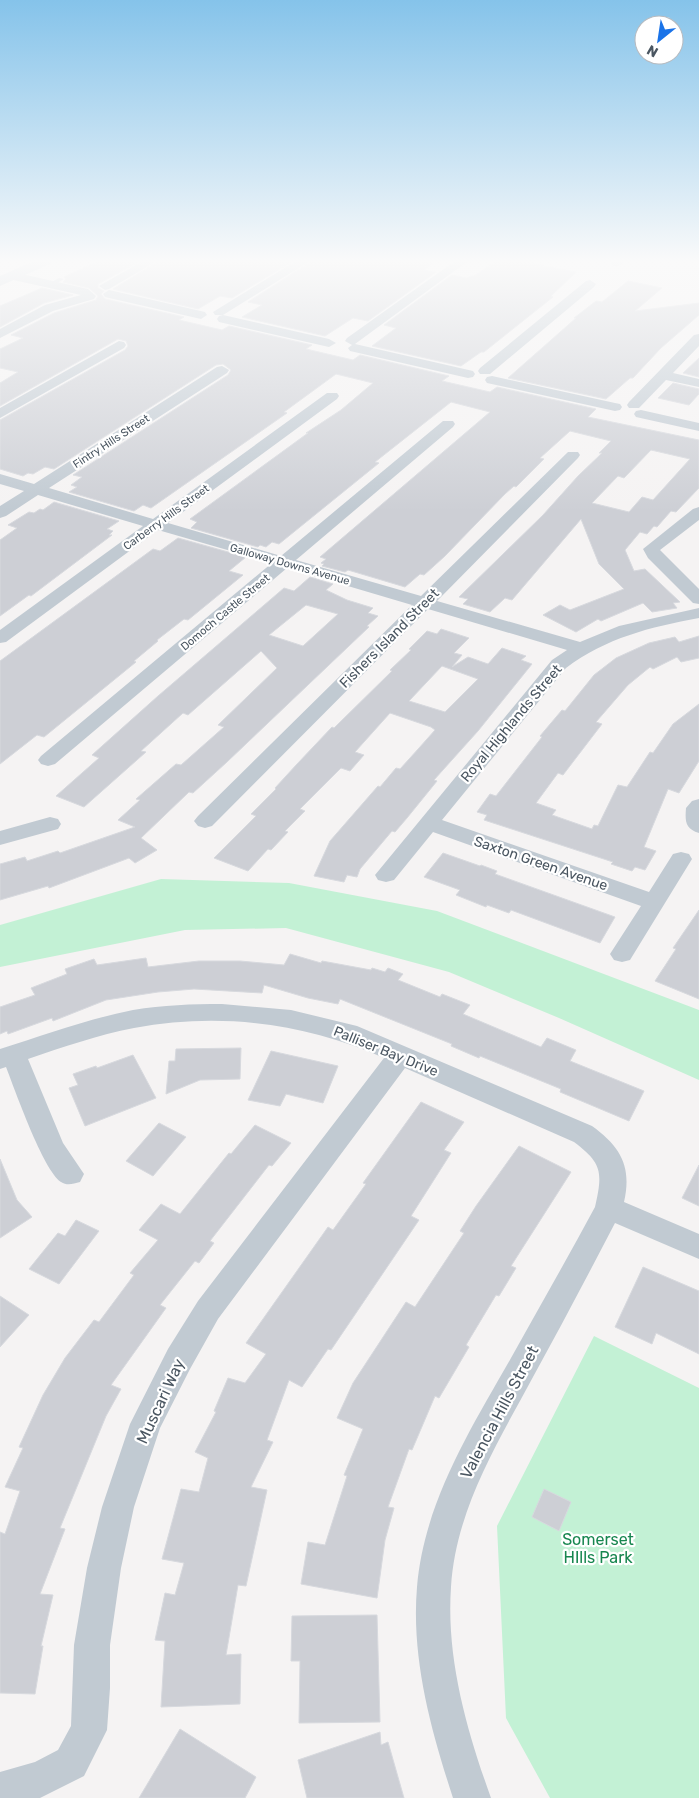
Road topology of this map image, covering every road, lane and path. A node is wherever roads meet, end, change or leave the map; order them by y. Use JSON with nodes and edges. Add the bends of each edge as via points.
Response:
{"nodes":[{"id":1,"x":118,"y":345,"type":"dead end"},
{"id":2,"x":356,"y":345,"type":"edge"},
{"id":3,"x":522,"y":345,"type":"edge"},
{"id":4,"x":692,"y":345,"type":"edge"},
{"id":5,"x":222,"y":370,"type":"dead end"},
{"id":6,"x":489,"y":375,"type":"junction"},
{"id":7,"x":663,"y":375,"type":"junction"},
{"id":8,"x":699,"y":382,"type":"edge"},
{"id":9,"x":332,"y":396,"type":"dead end"},
{"id":10,"x":637,"y":409,"type":"junction"},
{"id":11,"x":0,"y":414,"type":"edge"},
{"id":12,"x":448,"y":424,"type":"dead end"},
{"id":13,"x":699,"y":427,"type":"edge"},
{"id":14,"x":573,"y":455,"type":"dead end"},
{"id":15,"x":0,"y":479,"type":"edge"},
{"id":16,"x":0,"y":488,"type":"edge"},
{"id":17,"x":31,"y":493,"type":"junction"},
{"id":18,"x":699,"y":512,"type":"edge"},
{"id":19,"x":0,"y":513,"type":"edge"},
{"id":20,"x":150,"y":528,"type":"junction"},
{"id":21,"x":279,"y":566,"type":"junction"},
{"id":22,"x":699,"y":599,"type":"edge"},
{"id":23,"x":419,"y":608,"type":"junction"},
{"id":24,"x":699,"y":612,"type":"edge"},
{"id":25,"x":0,"y":638,"type":"edge"},
{"id":26,"x":573,"y":653,"type":"junction"},
{"id":27,"x":48,"y":760,"type":"dead end"},
{"id":28,"x":205,"y":821,"type":"dead end"},
{"id":29,"x":428,"y":823,"type":"junction"},
{"id":30,"x":50,"y":824,"type":"dead end"},
{"id":31,"x":0,"y":838,"type":"edge"},
{"id":32,"x":681,"y":859,"type":"dead end"},
{"id":33,"x":386,"y":876,"type":"dead end"},
{"id":34,"x":654,"y":902,"type":"junction"},
{"id":35,"x":622,"y":954,"type":"dead end"},
{"id":36,"x":401,"y":1055,"type":"junction"},
{"id":37,"x":7,"y":1057,"type":"edge"},
{"id":38,"x":609,"y":1157,"type":"joint"},
{"id":39,"x":70,"y":1174,"type":"dead end"},
{"id":40,"x":609,"y":1208,"type":"junction"},
{"id":41,"x":699,"y":1247,"type":"edge"},
{"id":42,"x":0,"y":1791,"type":"edge"},
{"id":43,"x":472,"y":1798,"type":"edge"}],
"edges":[{"from":1,"to":11,"type":"street"},
{"from":2,"to":6,"type":"street","via":[[468,374],[473,371]]},
{"from":3,"to":6,"type":"street"},
{"from":4,"to":7,"type":"street"},
{"from":5,"to":17,"type":"street","name":"Fintry Hills Street"},
{"from":6,"to":10,"type":"street","via":[[615,407],[621,415],[631,416]]},
{"from":7,"to":8,"type":"street"},
{"from":7,"to":10,"type":"street"},
{"from":9,"to":20,"type":"street","name":"Carberry Hills Street"},
{"from":10,"to":13,"type":"street"},
{"from":12,"to":21,"type":"street","name":"Domoch Castle Street"},
{"from":14,"to":23,"type":"street","name":"Fishers Island Street"},
{"from":15,"to":17,"type":"street","name":"Galloway Downs Avenue"},
{"from":16,"to":17,"type":"street","name":"Galloway Downs Avenue"},
{"from":17,"to":19,"type":"street","name":"Fintry Hills Street"},
{"from":17,"to":20,"type":"street","name":"Galloway Downs Avenue"},
{"from":18,"to":22,"type":"street","via":[[651,549]]},
{"from":20,"to":21,"type":"street","name":"Galloway Downs Avenue"},
{"from":20,"to":25,"type":"street","name":"Carberry Hills Street"},
{"from":21,"to":23,"type":"street","name":"Galloway Downs Avenue"},
{"from":21,"to":27,"type":"street","name":"Domoch Castle Street"},
{"from":23,"to":26,"type":"street","name":"Galloway Downs Avenue"},
{"from":23,"to":28,"type":"street","name":"Fishers Island Street"},
{"from":24,"to":26,"type":"street","name":"Royal Highlands Street","via":[[624,630]]},
{"from":26,"to":29,"type":"street","name":"Royal Highlands Street","via":[[549,676]]},
{"from":29,"to":33,"type":"street","name":"Royal Highlands Street"},
{"from":29,"to":34,"type":"street","name":"Saxton Green Avenue"},
{"from":30,"to":31,"type":"street"},
{"from":32,"to":34,"type":"street"},
{"from":34,"to":35,"type":"street"},
{"from":36,"to":37,"type":"street","name":"Palliser Bay Drive","via":[[336,1029],[252,1014],[204,1012],[151,1016]]},
{"from":36,"to":38,"type":"street","name":"Palliser Bay Drive","via":[[583,1134]]},
{"from":36,"to":42,"type":"street","name":"Muscari Way","via":[[213,1302],[179,1359],[146,1424],[118,1507],[92,1645],[89,1730],[71,1763],[41,1779]]},
{"from":37,"to":39,"type":"street","via":[[52,1148]]},
{"from":38,"to":40,"type":"street","name":"Valencia Hills Street","via":[[614,1170]]},
{"from":40,"to":41,"type":"street"},
{"from":40,"to":43,"type":"street","name":"Valencia Hills Street","via":[[477,1447],[446,1521],[437,1558],[434,1602],[442,1695],[456,1753]]}]}
